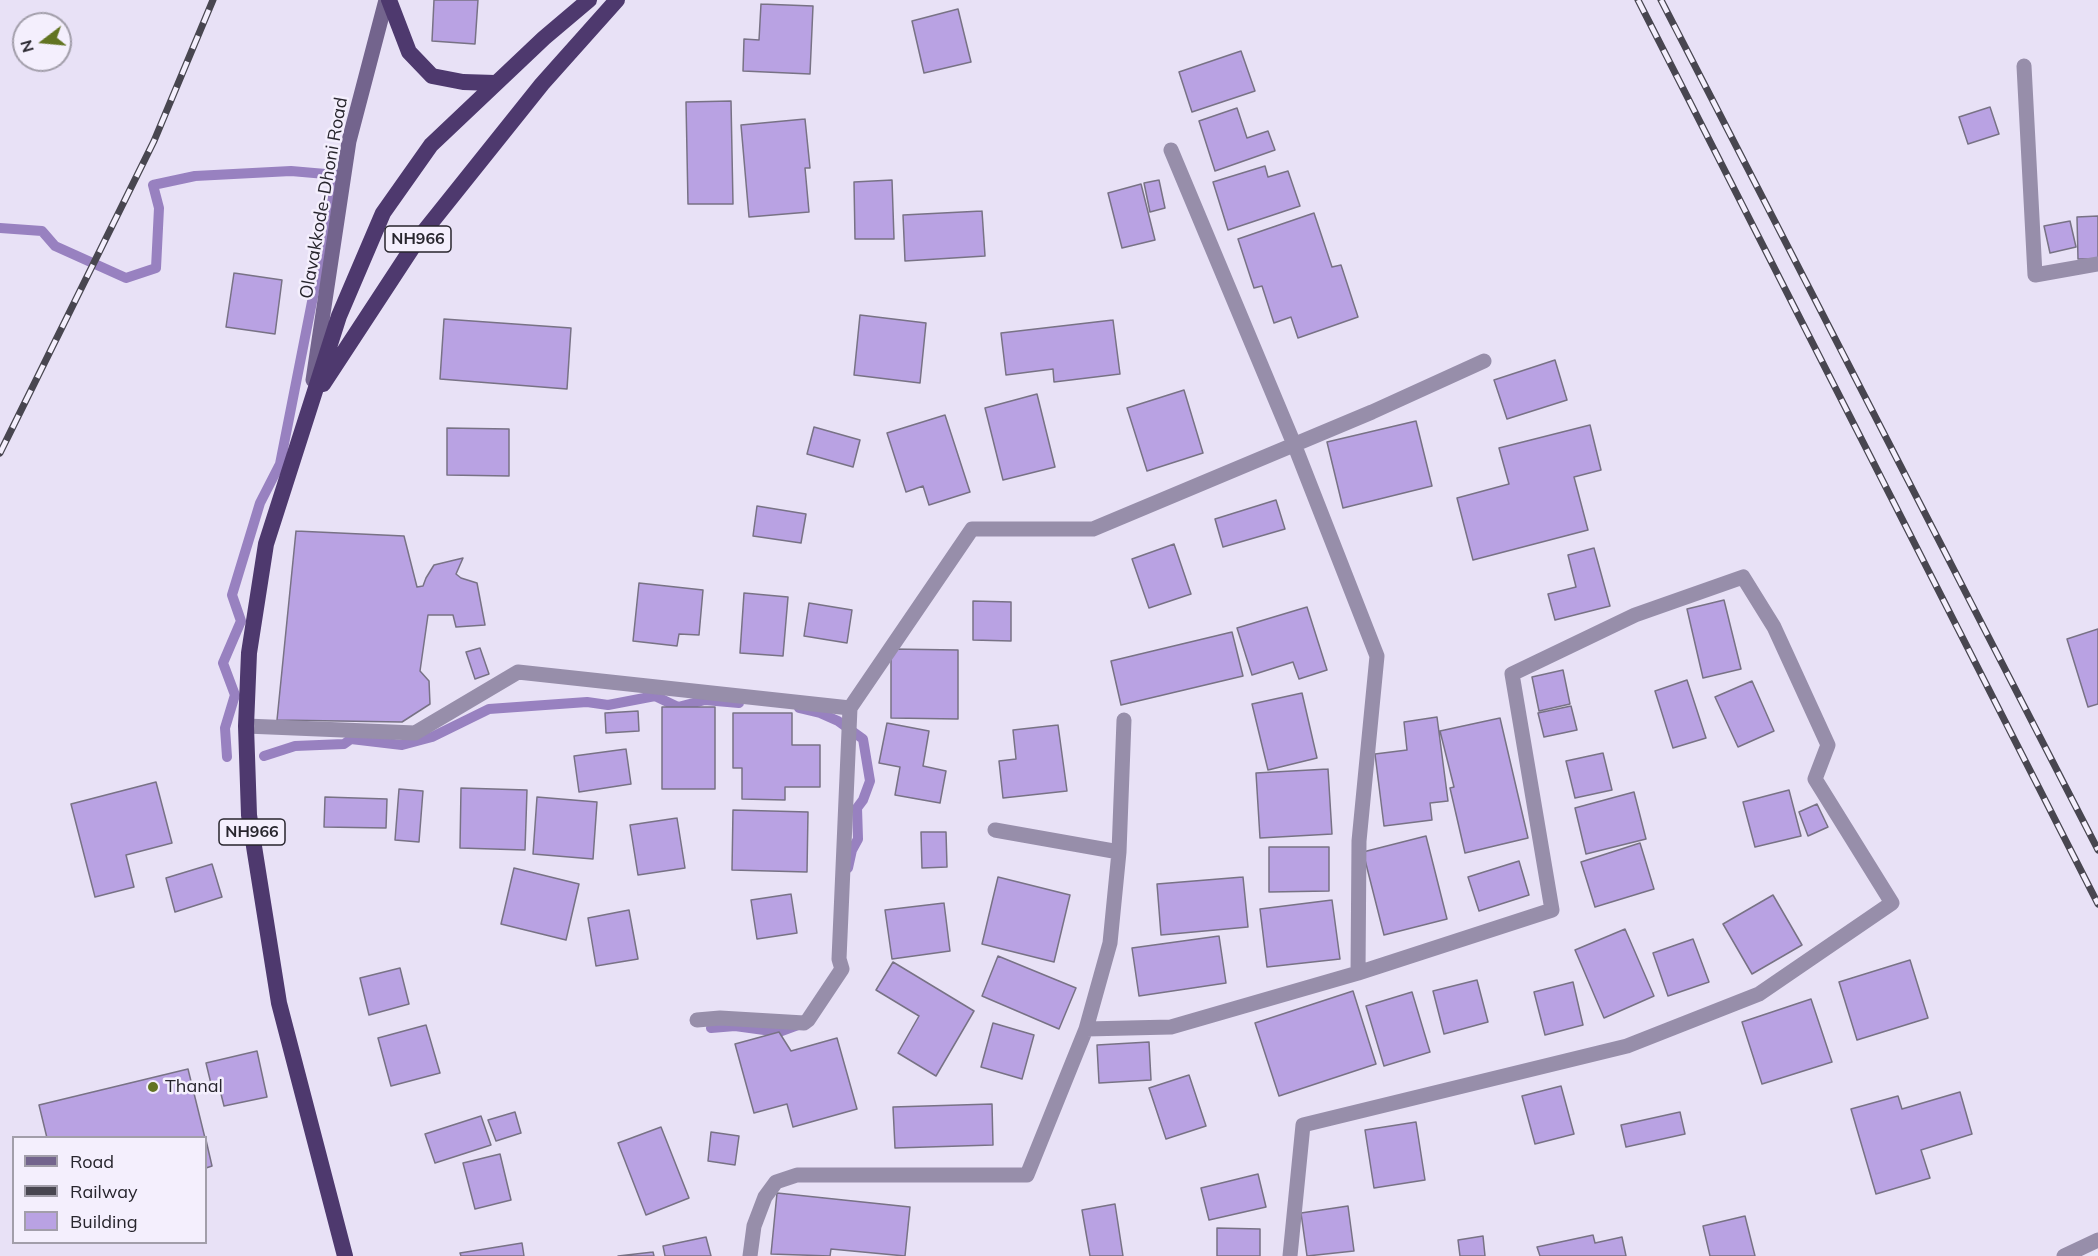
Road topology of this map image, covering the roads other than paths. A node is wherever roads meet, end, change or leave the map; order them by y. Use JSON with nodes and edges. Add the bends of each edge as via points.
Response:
{"nodes":[{"id":1,"x":387,"y":0,"type":"edge"},
{"id":2,"x":589,"y":0,"type":"edge"},
{"id":3,"x":617,"y":0,"type":"edge"},
{"id":4,"x":2024,"y":66,"type":"dead end"},
{"id":5,"x":495,"y":84,"type":"junction"},
{"id":6,"x":1171,"y":150,"type":"dead end"},
{"id":7,"x":2098,"y":264,"type":"edge"},
{"id":8,"x":1484,"y":361,"type":"dead end"},
{"id":9,"x":309,"y":405,"type":"junction"},
{"id":10,"x":1294,"y":444,"type":"junction"},
{"id":11,"x":850,"y":708,"type":"junction"},
{"id":12,"x":1124,"y":720,"type":"dead end"},
{"id":13,"x":246,"y":726,"type":"junction"},
{"id":14,"x":995,"y":830,"type":"dead end"},
{"id":15,"x":1119,"y":852,"type":"junction"},
{"id":16,"x":1358,"y":973,"type":"junction"},
{"id":17,"x":697,"y":1020,"type":"dead end"},
{"id":18,"x":1086,"y":1029,"type":"junction"},
{"id":19,"x":2098,"y":1240,"type":"edge"},
{"id":20,"x":345,"y":1256,"type":"edge"},
{"id":21,"x":750,"y":1256,"type":"edge"},
{"id":22,"x":1290,"y":1256,"type":"edge"},
{"id":23,"x":2064,"y":1256,"type":"edge"}],
"edges":[{"from":1,"to":5,"type":"highway","via":[[410,52],[432,76]]},
{"from":1,"to":9,"type":"main road","name":"Olavakkode-Dhoni Road","via":[[349,141]]},
{"from":2,"to":5,"type":"highway","number":"NH966"},
{"from":3,"to":9,"type":"highway","number":"NH966","via":[[542,84],[418,239]]},
{"from":4,"to":7,"type":"street","via":[[2035,276]]},
{"from":5,"to":9,"type":"highway","number":"NH966","via":[[431,145],[383,213],[339,316]]},
{"from":6,"to":10,"type":"street"},
{"from":8,"to":10,"type":"street"},
{"from":9,"to":13,"type":"highway","number":"NH966","via":[[266,544],[249,653]]},
{"from":10,"to":11,"type":"street","via":[[1093,529],[972,529]]},
{"from":10,"to":16,"type":"street","via":[[1377,656],[1359,841]]},
{"from":11,"to":13,"type":"street","via":[[518,672],[415,732]]},
{"from":11,"to":17,"type":"street","via":[[839,959],[842,969],[804,1023]]},
{"from":12,"to":15,"type":"street"},
{"from":13,"to":20,"type":"highway","number":"NH966","via":[[249,815],[279,1003]]},
{"from":14,"to":15,"type":"street"},
{"from":15,"to":18,"type":"street","via":[[1110,943]]},
{"from":16,"to":18,"type":"street","via":[[1171,1027]]},
{"from":16,"to":22,"type":"street","via":[[1552,910],[1512,674],[1635,615],[1743,577],[1774,627],[1828,745],[1815,779],[1892,903],[1759,994],[1627,1046],[1303,1125]]},
{"from":18,"to":21,"type":"street","via":[[1027,1176],[797,1175],[776,1182],[765,1197],[754,1226]]},
{"from":19,"to":23,"type":"street"}]}
